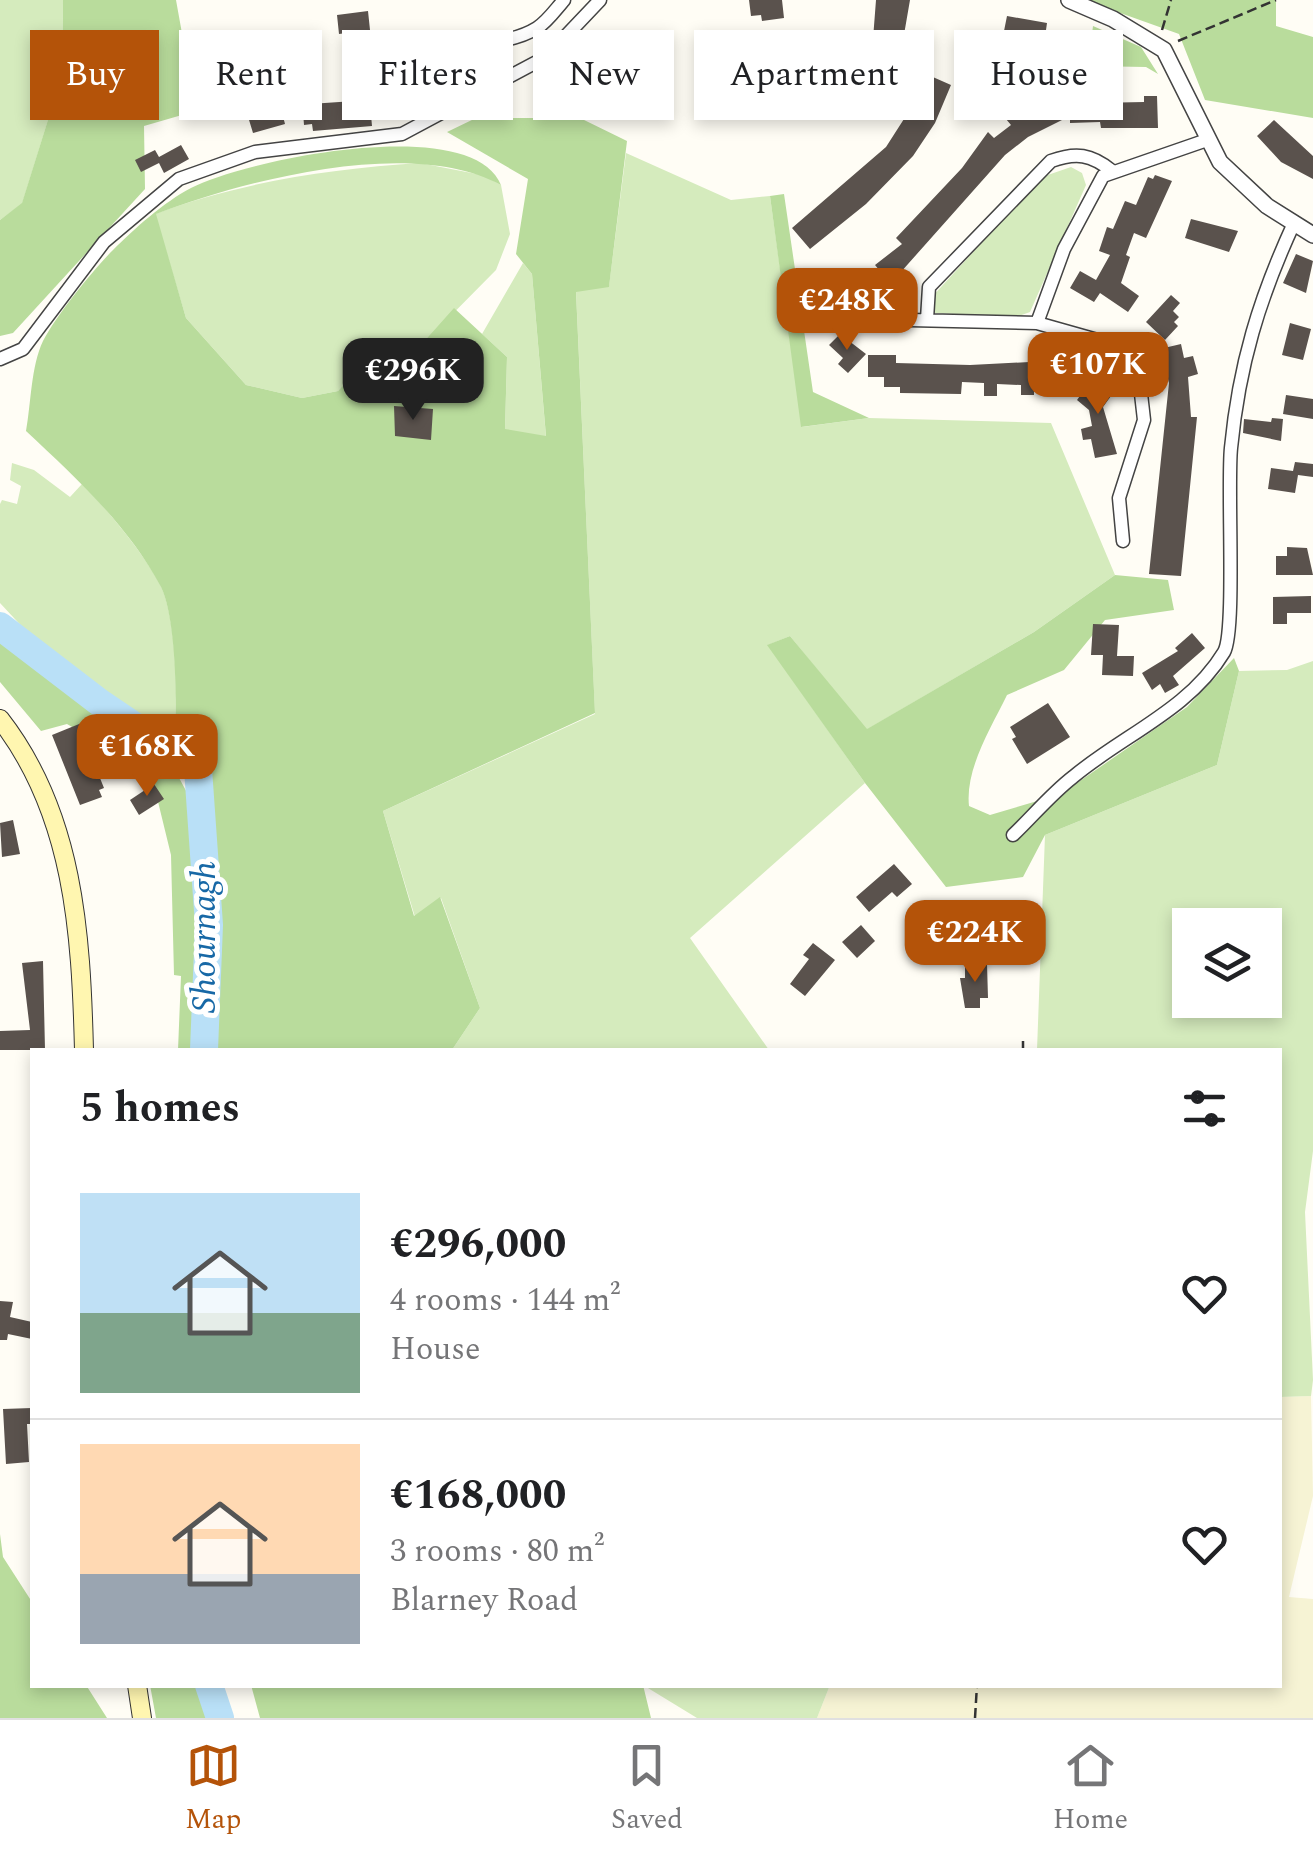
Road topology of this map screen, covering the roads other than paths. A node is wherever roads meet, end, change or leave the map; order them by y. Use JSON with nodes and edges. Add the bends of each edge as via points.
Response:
{"nodes":[{"id":1,"x":566,"y":0,"type":"edge"},
{"id":2,"x":1069,"y":0,"type":"edge"},
{"id":3,"x":594,"y":5,"type":"edge"},
{"id":4,"x":513,"y":36,"type":"edge"},
{"id":5,"x":1207,"y":140,"type":"junction"},
{"id":6,"x":1112,"y":172,"type":"junction"},
{"id":7,"x":1294,"y":224,"type":"junction"},
{"id":8,"x":1313,"y":235,"type":"edge"},
{"id":9,"x":927,"y":319,"type":"junction"},
{"id":10,"x":910,"y":320,"type":"dead end"},
{"id":11,"x":1036,"y":323,"type":"junction"},
{"id":12,"x":0,"y":358,"type":"edge"},
{"id":13,"x":1122,"y":541,"type":"dead end"},
{"id":14,"x":0,"y":718,"type":"edge"},
{"id":15,"x":1013,"y":835,"type":"dead end"},
{"id":16,"x":84,"y":1048,"type":"edge"},
{"id":17,"x":137,"y":1688,"type":"edge"},
{"id":18,"x":142,"y":1718,"type":"edge"}],
"edges":[{"from":1,"to":3,"type":"street"},
{"from":1,"to":4,"type":"street","via":[[538,28]]},
{"from":2,"to":5,"type":"street","via":[[1161,48]]},
{"from":3,"to":12,"type":"street","via":[[546,57],[402,134],[255,152],[179,179],[104,242],[23,350]]},
{"from":5,"to":6,"type":"street"},
{"from":5,"to":7,"type":"street","via":[[1230,174]]},
{"from":6,"to":9,"type":"street","via":[[1096,158],[1072,154],[1051,161],[929,287]]},
{"from":6,"to":11,"type":"street","via":[[1103,176],[1064,249]]},
{"from":7,"to":8,"type":"street"},
{"from":7,"to":15,"type":"street","via":[[1252,322],[1238,391],[1230,454],[1228,647],[1177,705],[1072,777]]},
{"from":9,"to":10,"type":"street"},
{"from":9,"to":11,"type":"street"},
{"from":11,"to":13,"type":"street","via":[[1115,345],[1131,361],[1144,420],[1119,498]]},
{"from":14,"to":16,"type":"main road","via":[[46,793],[68,863]]},
{"from":17,"to":18,"type":"main road"}]}
